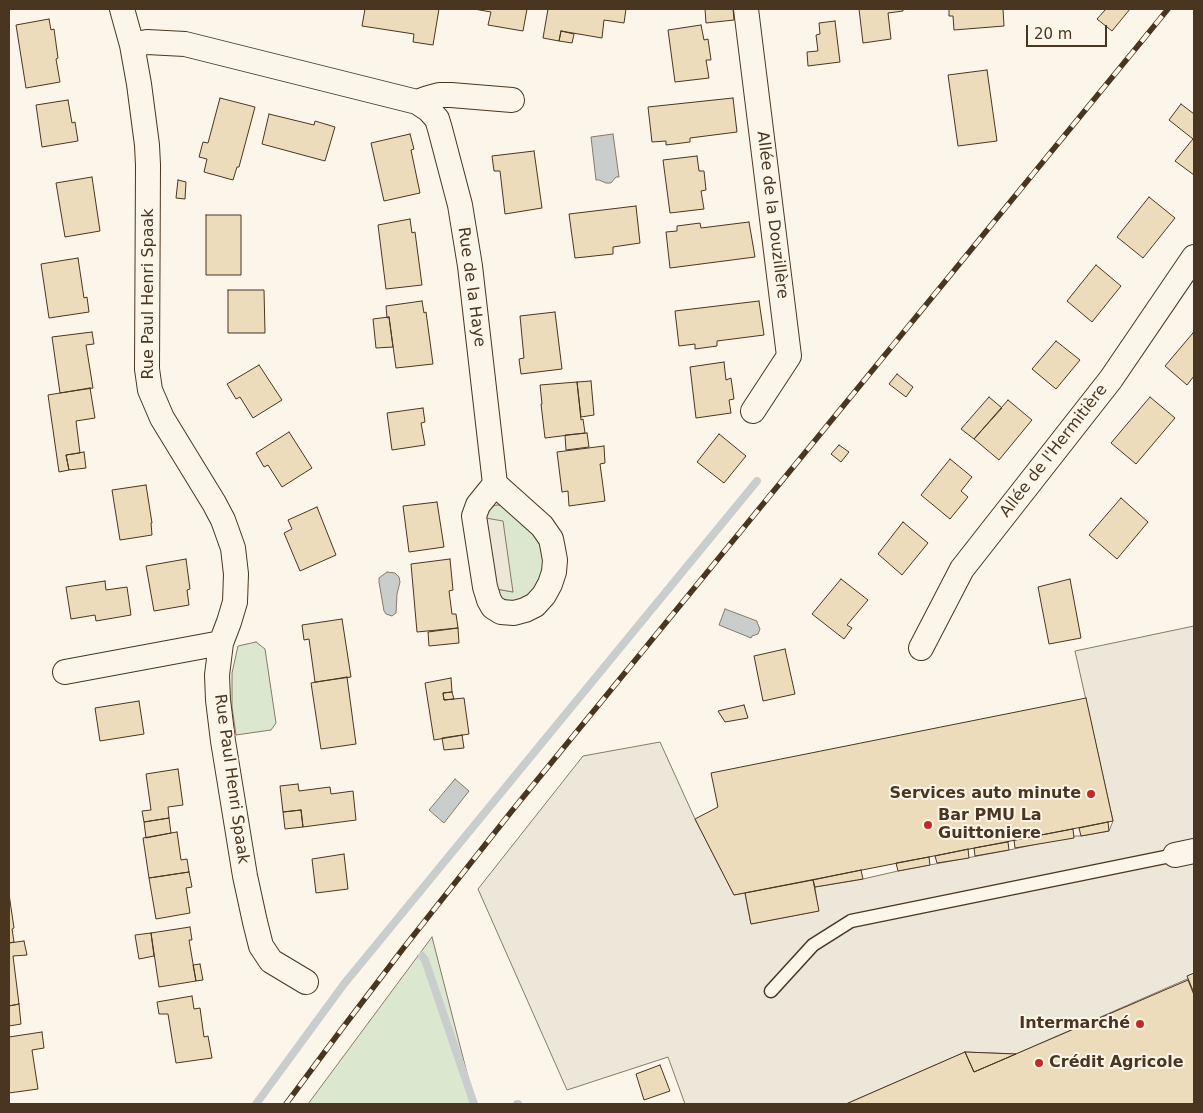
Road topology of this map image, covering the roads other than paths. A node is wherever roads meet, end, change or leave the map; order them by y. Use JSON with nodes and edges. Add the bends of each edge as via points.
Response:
{"nodes":[{"id":1,"x":122,"y":9,"type":"edge"},
{"id":2,"x":746,"y":9,"type":"edge"},
{"id":3,"x":132,"y":45,"type":"junction"},
{"id":4,"x":512,"y":100,"type":"dead end"},
{"id":5,"x":417,"y":102,"type":"junction"},
{"id":6,"x":1194,"y":257,"type":"edge"},
{"id":7,"x":753,"y":411,"type":"dead end"},
{"id":8,"x":495,"y":484,"type":"junction"},
{"id":9,"x":221,"y":643,"type":"junction"},
{"id":10,"x":921,"y":648,"type":"dead end"},
{"id":11,"x":65,"y":672,"type":"dead end"},
{"id":12,"x":1185,"y":853,"type":"edge"},
{"id":13,"x":306,"y":982,"type":"dead end"},
{"id":14,"x":771,"y":991,"type":"dead end"}],
"edges":[{"from":1,"to":3,"type":"street","name":"Rue Paul Henri Spaak"},
{"from":2,"to":7,"type":"street","name":"Allée de la Douzillère","via":[[790,356]]},
{"from":3,"to":5,"type":"street","name":"Rue de la Haye","via":[[147,42],[185,44]]},
{"from":3,"to":9,"type":"street","name":"Rue Paul Henri Spaak","via":[[148,155],[148,382],[162,418],[214,503],[231,542],[236,574],[235,602]]},
{"from":4,"to":5,"type":"street","via":[[440,95]]},
{"from":5,"to":8,"type":"street","name":"Rue de la Haye","via":[[437,119],[460,205]]},
{"from":6,"to":10,"type":"street","name":"Allée de l'Hermitière","via":[[1111,379],[962,569]]},
{"from":8,"to":8,"type":"street","via":[[478,505],[474,516],[488,600],[502,612],[514,613],[535,605],[544,595],[554,572],[555,560],[551,538],[542,526]]},
{"from":9,"to":11,"type":"street"},
{"from":9,"to":13,"type":"street","name":"Rue Paul Henri Spaak","via":[[217,675],[221,725],[245,876],[261,946],[271,961]]},
{"from":12,"to":14,"type":"lane","via":[[850,921],[813,945]]}]}
